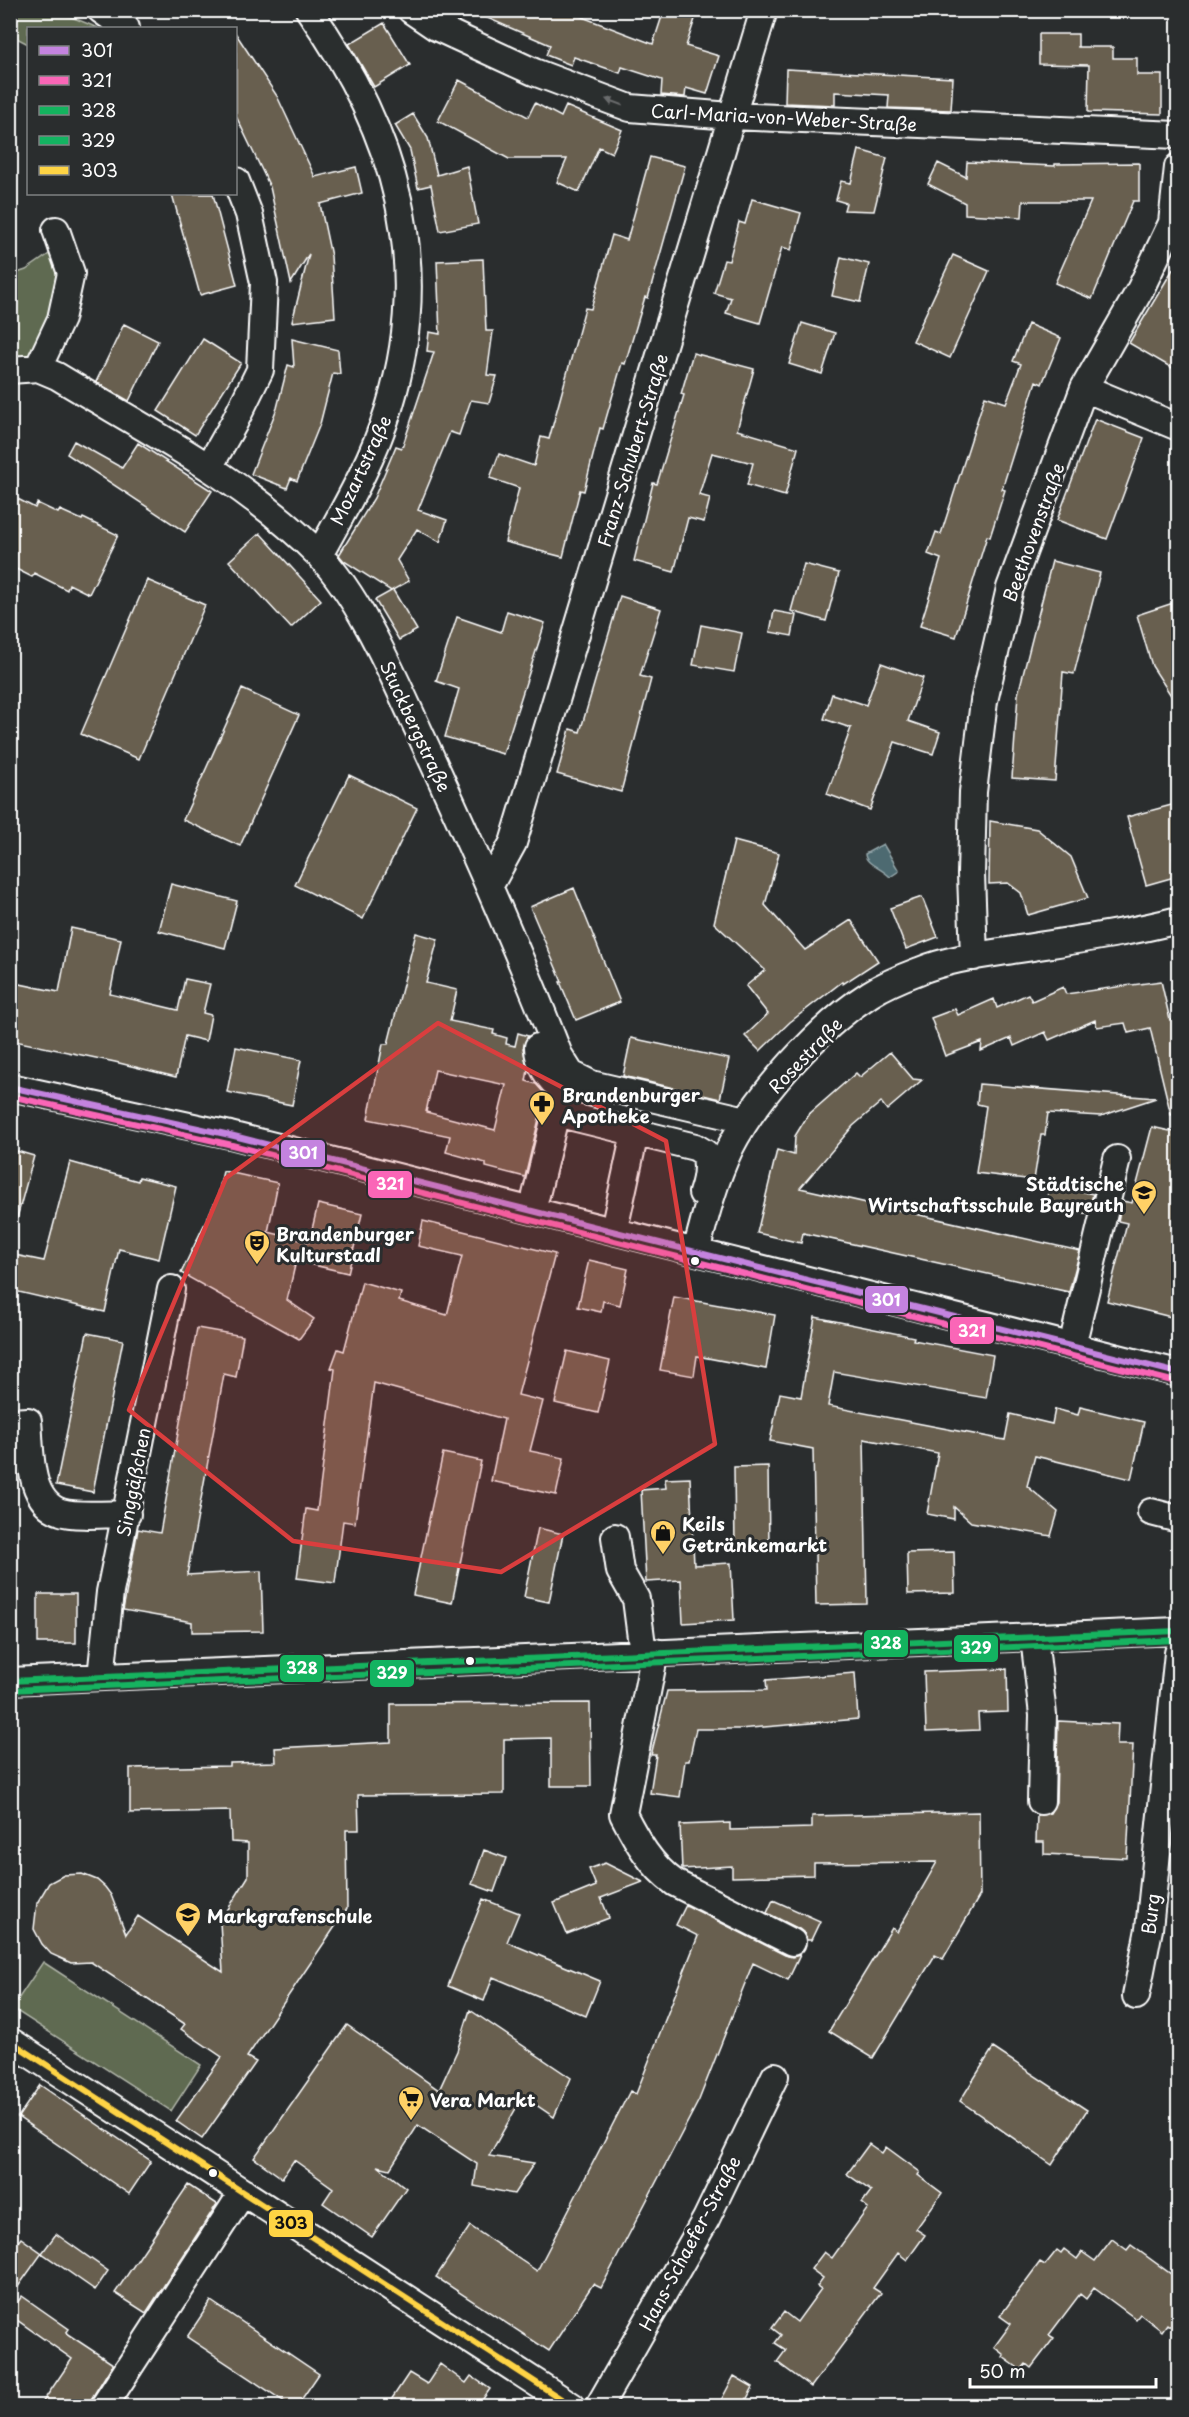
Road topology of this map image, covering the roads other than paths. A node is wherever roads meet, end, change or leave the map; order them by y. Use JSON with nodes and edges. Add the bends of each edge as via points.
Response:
{"nodes":[{"id":1,"x":101,"y":10,"type":"edge"},
{"id":2,"x":309,"y":10,"type":"edge"},
{"id":3,"x":411,"y":10,"type":"edge"},
{"id":4,"x":764,"y":10,"type":"edge"},
{"id":5,"x":125,"y":27,"type":"edge"},
{"id":6,"x":734,"y":116,"type":"junction"},
{"id":7,"x":1179,"y":135,"type":"edge"},
{"id":8,"x":1179,"y":167,"type":"edge"},
{"id":9,"x":237,"y":184,"type":"edge"},
{"id":10,"x":56,"y":230,"type":"dead end"},
{"id":11,"x":38,"y":368,"type":"junction"},
{"id":12,"x":10,"y":370,"type":"edge"},
{"id":13,"x":1084,"y":388,"type":"junction"},
{"id":14,"x":1179,"y":427,"type":"edge"},
{"id":15,"x":209,"y":467,"type":"junction"},
{"id":16,"x":319,"y":555,"type":"junction"},
{"id":17,"x":490,"y":885,"type":"junction"},
{"id":18,"x":1179,"y":921,"type":"edge"},
{"id":19,"x":974,"y":957,"type":"junction"},
{"id":20,"x":538,"y":1047,"type":"dead end"},
{"id":21,"x":10,"y":1087,"type":"edge"},
{"id":22,"x":560,"y":1095,"type":"junction"},
{"id":23,"x":746,"y":1120,"type":"junction"},
{"id":24,"x":635,"y":1132,"type":"junction"},
{"id":25,"x":1117,"y":1160,"type":"dead end"},
{"id":26,"x":536,"y":1195,"type":"dead end"},
{"id":27,"x":617,"y":1216,"type":"dead end"},
{"id":28,"x":690,"y":1227,"type":"dead end"},
{"id":29,"x":696,"y":1252,"type":"junction"},
{"id":30,"x":171,"y":1289,"type":"dead end"},
{"id":31,"x":1072,"y":1346,"type":"junction"},
{"id":32,"x":1179,"y":1373,"type":"edge"},
{"id":33,"x":10,"y":1422,"type":"edge"},
{"id":34,"x":1151,"y":1512,"type":"dead end"},
{"id":35,"x":127,"y":1514,"type":"junction"},
{"id":36,"x":1179,"y":1519,"type":"edge"},
{"id":37,"x":615,"y":1537,"type":"dead end"},
{"id":38,"x":1179,"y":1631,"type":"edge"},
{"id":39,"x":1034,"y":1637,"type":"junction"},
{"id":40,"x":649,"y":1653,"type":"junction"},
{"id":41,"x":1179,"y":1653,"type":"edge"},
{"id":42,"x":101,"y":1677,"type":"junction"},
{"id":43,"x":10,"y":1681,"type":"edge"},
{"id":44,"x":1041,"y":1802,"type":"dead end"},
{"id":45,"x":792,"y":1942,"type":"dead end"},
{"id":46,"x":1136,"y":1996,"type":"dead end"},
{"id":47,"x":10,"y":2041,"type":"edge"},
{"id":48,"x":775,"y":2076,"type":"dead end"},
{"id":49,"x":243,"y":2192,"type":"junction"},
{"id":50,"x":104,"y":2406,"type":"edge"},
{"id":51,"x":572,"y":2406,"type":"edge"},
{"id":52,"x":599,"y":2406,"type":"edge"}],
"edges":[{"from":1,"to":5,"type":"street"},
{"from":2,"to":16,"type":"street","name":"Mozartstraße","via":[[357,87],[386,152],[398,192],[407,282],[398,375],[389,409],[358,485]]},
{"from":6,"to":3,"type":"street","name":"Carl-Maria-von-Weber-Straße","one_way":true,"via":[[630,108],[534,72],[436,27]]},
{"from":4,"to":6,"type":"street","name":"Franz-Schubert-Straße"},
{"from":6,"to":7,"type":"street","name":"Carl-Maria-von-Weber-Straße"},
{"from":6,"to":17,"type":"street","name":"Franz-Schubert-Straße","via":[[513,843]]},
{"from":8,"to":13,"type":"street","name":"Beethovenstraße","via":[[1172,223],[1140,290]]},
{"from":9,"to":15,"type":"street","via":[[249,214],[264,284],[260,370]]},
{"from":10,"to":11,"type":"street","via":[[71,273],[61,319]]},
{"from":11,"to":12,"type":"street","name":"Stuckbergstraße"},
{"from":11,"to":15,"type":"street","name":"Stuckbergstraße","via":[[57,375]]},
{"from":13,"to":14,"type":"street"},
{"from":13,"to":19,"type":"street","name":"Beethovenstraße","via":[[1010,588],[984,701],[972,802]]},
{"from":15,"to":16,"type":"street","name":"Stuckbergstraße","via":[[272,512]]},
{"from":16,"to":17,"type":"street","name":"Stuckbergstraße","via":[[345,590],[385,659]]},
{"from":17,"to":23,"type":"street","name":"Stuckbergstraße","via":[[559,1055],[571,1074],[591,1083]]},
{"from":18,"to":19,"type":"street","name":"Rosestraße"},
{"from":19,"to":23,"type":"street","name":"Rosestraße","via":[[920,970],[871,994],[830,1025]]},
{"from":20,"to":22,"type":"street","via":[[538,1055]]},
{"from":21,"to":29,"type":"street","via":[[218,1123]]},
{"from":22,"to":24,"type":"street"},
{"from":22,"to":26,"type":"street"},
{"from":23,"to":29,"type":"street","name":"Rosestraße","via":[[715,1185]]},
{"from":24,"to":27,"type":"street"},
{"from":24,"to":28,"type":"street","via":[[704,1153],[706,1181]]},
{"from":25,"to":31,"type":"street"},
{"from":29,"to":31,"type":"street"},
{"from":30,"to":35,"type":"street","name":"Singgäßchen"},
{"from":31,"to":32,"type":"street"},
{"from":33,"to":35,"type":"street","via":[[28,1421],[36,1485],[46,1504],[62,1513]]},
{"from":34,"to":36,"type":"street"},
{"from":35,"to":42,"type":"street","name":"Singgäßchen","via":[[110,1592]]},
{"from":37,"to":40,"type":"street","via":[[620,1571],[636,1599]]},
{"from":38,"to":39,"type":"street"},
{"from":39,"to":40,"type":"street"},
{"from":39,"to":44,"type":"street","via":[[1043,1715]]},
{"from":40,"to":42,"type":"street"},
{"from":40,"to":45,"type":"street","via":[[623,1814],[658,1871]]},
{"from":41,"to":46,"type":"street","name":"Burg","via":[[1149,1929]]},
{"from":42,"to":43,"type":"street"},
{"from":47,"to":49,"type":"street"},
{"from":48,"to":52,"type":"street","name":"Hans-Schaefer-Straße","via":[[706,2219]]},
{"from":49,"to":50,"type":"street"},
{"from":49,"to":51,"type":"street"}]}
